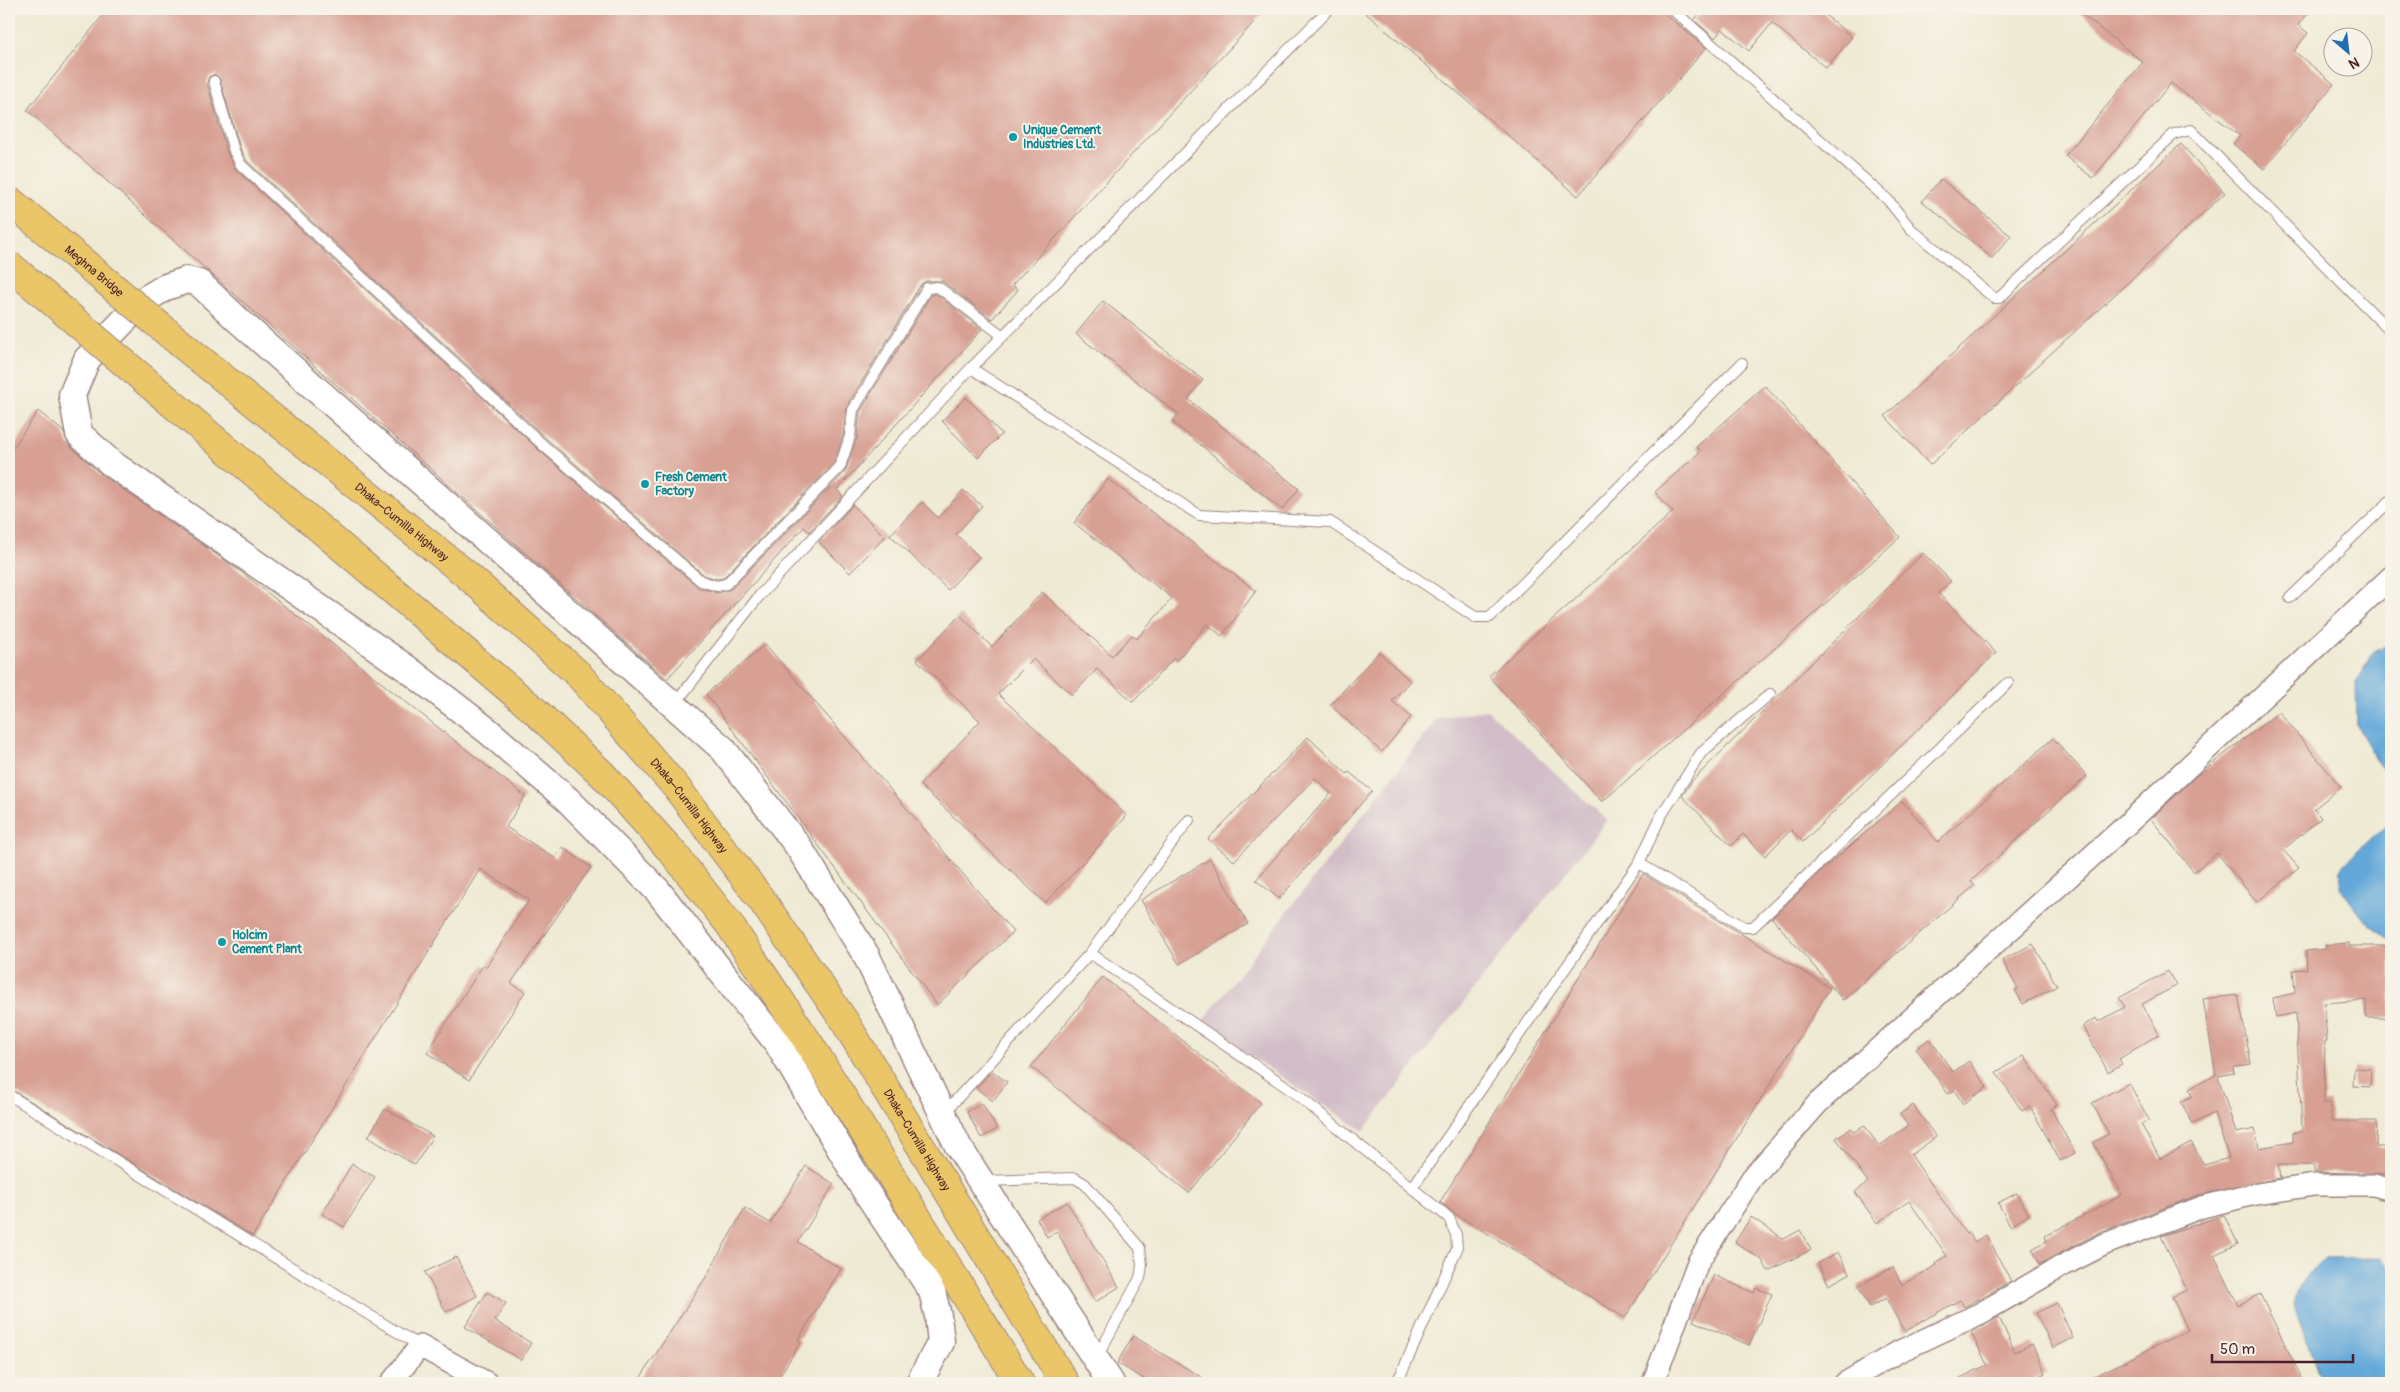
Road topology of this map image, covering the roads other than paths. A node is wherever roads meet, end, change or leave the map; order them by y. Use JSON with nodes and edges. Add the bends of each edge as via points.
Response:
{"nodes":[{"id":1,"x":1329,"y":9,"type":"edge"},
{"id":2,"x":1672,"y":9,"type":"edge"},
{"id":3,"x":214,"y":81,"type":"dead end"},
{"id":4,"x":9,"y":200,"type":"edge"},
{"id":5,"x":9,"y":265,"type":"edge"},
{"id":6,"x":2391,"y":332,"type":"edge"},
{"id":7,"x":1003,"y":336,"type":"junction"},
{"id":8,"x":180,"y":343,"type":"joint"},
{"id":9,"x":1742,"y":363,"type":"dead end"},
{"id":10,"x":971,"y":368,"type":"junction"},
{"id":11,"x":2391,"y":500,"type":"edge"},
{"id":12,"x":2391,"y":577,"type":"edge"},
{"id":13,"x":2290,"y":598,"type":"dead end"},
{"id":14,"x":2008,"y":683,"type":"dead end"},
{"id":15,"x":1770,"y":694,"type":"dead end"},
{"id":16,"x":674,"y":706,"type":"junction"},
{"id":17,"x":1189,"y":820,"type":"dead end"},
{"id":18,"x":1639,"y":863,"type":"junction"},
{"id":19,"x":1090,"y":953,"type":"junction"},
{"id":20,"x":9,"y":1095,"type":"edge"},
{"id":21,"x":942,"y":1114,"type":"junction"},
{"id":22,"x":980,"y":1181,"type":"junction"},
{"id":23,"x":1412,"y":1188,"type":"junction"},
{"id":24,"x":2391,"y":1190,"type":"edge"},
{"id":25,"x":420,"y":1346,"type":"junction"},
{"id":26,"x":1095,"y":1359,"type":"junction"},
{"id":27,"x":390,"y":1383,"type":"edge"},
{"id":28,"x":487,"y":1383,"type":"edge"},
{"id":29,"x":919,"y":1383,"type":"edge"},
{"id":30,"x":1020,"y":1383,"type":"edge"},
{"id":31,"x":1065,"y":1383,"type":"edge"},
{"id":32,"x":1110,"y":1383,"type":"edge"},
{"id":33,"x":1397,"y":1383,"type":"edge"},
{"id":34,"x":1653,"y":1383,"type":"edge"},
{"id":35,"x":1845,"y":1383,"type":"edge"}],
"edges":[{"from":1,"to":7,"type":"lane"},
{"from":2,"to":6,"type":"lane","via":[[1888,200],[1911,229],[1994,298],[1999,298],[2174,134],[2191,130]]},
{"from":3,"to":7,"type":"lane","via":[[241,165],[544,446],[702,581],[717,586],[726,584],[840,467],[850,436],[853,410],[927,288],[938,287]]},
{"from":4,"to":8,"type":"highway","name":"Meghna Bridge","bridge":true},
{"from":5,"to":30,"type":"highway","bridge":true,"via":[[534,710],[602,775],[674,854],[728,924],[810,1045]]},
{"from":7,"to":10,"type":"lane"},
{"from":8,"to":31,"type":"highway","name":"Dhaka–Cumilla Highway","via":[[467,576],[578,674],[676,787],[763,902],[845,1022]]},
{"from":9,"to":10,"type":"lane","via":[[1490,618],[1475,617],[1330,522],[1199,515]]},
{"from":10,"to":16,"type":"lane","via":[[760,595]]},
{"from":11,"to":13,"type":"lane"},
{"from":12,"to":34,"type":"street","via":[[2123,828],[1818,1103],[1752,1178],[1698,1262]]},
{"from":14,"to":18,"type":"lane","via":[[1753,927],[1744,927]]},
{"from":15,"to":18,"type":"lane","via":[[1701,753],[1661,816]]},
{"from":16,"to":21,"type":"street","via":[[723,750],[798,846],[866,955]]},
{"from":16,"to":29,"type":"street","via":[[199,283],[187,280],[166,287],[144,300],[87,359],[72,395],[79,434],[111,463],[409,670],[481,726],[568,800],[657,890],[778,1044],[861,1184],[932,1291],[940,1342]]},
{"from":17,"to":19,"type":"lane"},
{"from":18,"to":23,"type":"lane"},
{"from":19,"to":21,"type":"lane"},
{"from":19,"to":23,"type":"lane","via":[[1291,1090]]},
{"from":20,"to":25,"type":"lane"},
{"from":21,"to":22,"type":"street"},
{"from":22,"to":26,"type":"street"},
{"from":22,"to":26,"type":"lane","via":[[1074,1178],[1085,1184],[1140,1248],[1140,1278]]},
{"from":23,"to":33,"type":"lane","via":[[1449,1218],[1456,1235],[1457,1249]]},
{"from":24,"to":35,"type":"street","via":[[2374,1185],[2314,1185],[2250,1195],[2202,1207],[2106,1244]]},
{"from":25,"to":27,"type":"street"},
{"from":25,"to":28,"type":"street"},
{"from":26,"to":32,"type":"street"}]}
